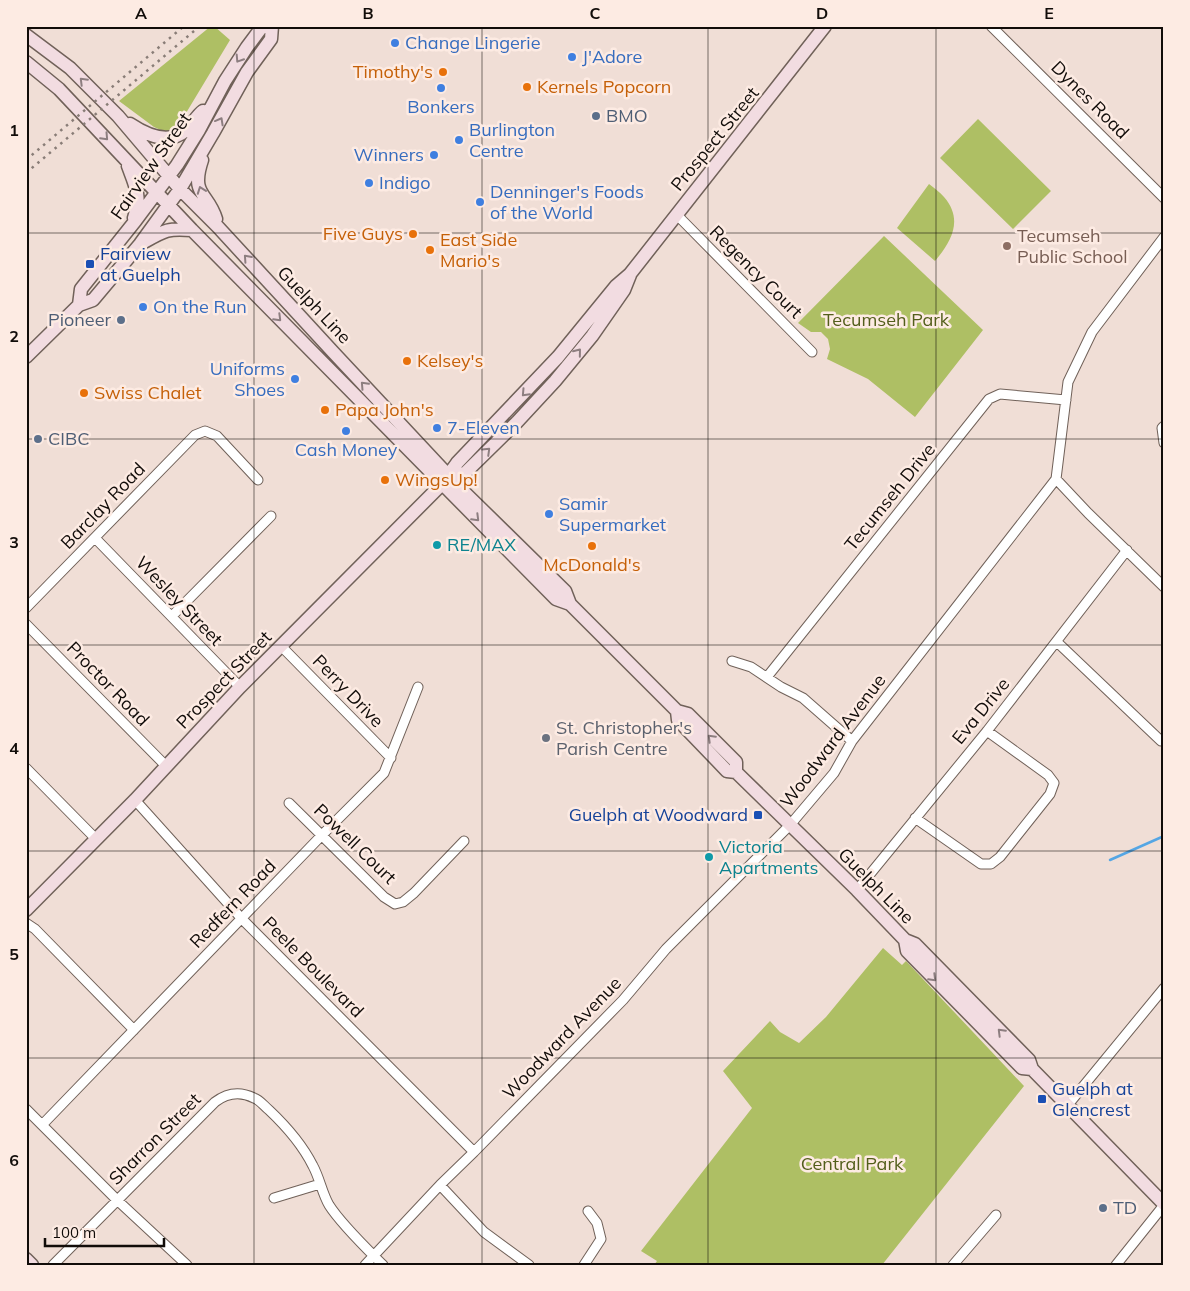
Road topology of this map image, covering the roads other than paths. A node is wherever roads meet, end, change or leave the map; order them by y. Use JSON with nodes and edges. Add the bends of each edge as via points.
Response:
{"nodes":[{"id":1,"x":272,"y":26,"type":"edge"},
{"id":2,"x":825,"y":26,"type":"edge"},
{"id":3,"x":991,"y":26,"type":"edge"},
{"id":4,"x":26,"y":36,"type":"edge"},
{"id":5,"x":26,"y":62,"type":"edge"},
{"id":6,"x":212,"y":106,"type":"junction"},
{"id":7,"x":118,"y":116,"type":"junction"},
{"id":8,"x":203,"y":150,"type":"junction"},
{"id":9,"x":126,"y":161,"type":"junction"},
{"id":10,"x":169,"y":176,"type":"junction"},
{"id":11,"x":180,"y":189,"type":"junction"},
{"id":12,"x":157,"y":193,"type":"junction"},
{"id":13,"x":1164,"y":198,"type":"edge"},
{"id":14,"x":168,"y":205,"type":"junction"},
{"id":15,"x":677,"y":215,"type":"junction"},
{"id":16,"x":218,"y":226,"type":"junction"},
{"id":17,"x":129,"y":229,"type":"junction"},
{"id":18,"x":192,"y":230,"type":"junction"},
{"id":19,"x":1164,"y":238,"type":"edge"},
{"id":20,"x":140,"y":244,"type":"junction"},
{"id":21,"x":79,"y":305,"type":"junction"},
{"id":22,"x":812,"y":352,"type":"dead end"},
{"id":23,"x":26,"y":356,"type":"edge"},
{"id":24,"x":1066,"y":400,"type":"junction"},
{"id":25,"x":1164,"y":426,"type":"edge"},
{"id":26,"x":1164,"y":443,"type":"edge"},
{"id":27,"x":258,"y":480,"type":"dead end"},
{"id":28,"x":445,"y":480,"type":"junction"},
{"id":29,"x":1056,"y":480,"type":"junction"},
{"id":30,"x":271,"y":516,"type":"dead end"},
{"id":31,"x":94,"y":538,"type":"junction"},
{"id":32,"x":1127,"y":550,"type":"junction"},
{"id":33,"x":1164,"y":586,"type":"edge"},
{"id":34,"x":26,"y":608,"type":"edge"},
{"id":35,"x":172,"y":616,"type":"junction"},
{"id":36,"x":26,"y":624,"type":"edge"},
{"id":37,"x":1057,"y":642,"type":"junction"},
{"id":38,"x":281,"y":646,"type":"junction"},
{"id":39,"x":732,"y":661,"type":"dead end"},
{"id":40,"x":767,"y":678,"type":"junction"},
{"id":41,"x":240,"y":687,"type":"junction"},
{"id":42,"x":418,"y":687,"type":"dead end"},
{"id":43,"x":987,"y":731,"type":"junction"},
{"id":44,"x":852,"y":741,"type":"junction"},
{"id":45,"x":1161,"y":741,"type":"dead end"},
{"id":46,"x":391,"y":758,"type":"junction"},
{"id":47,"x":166,"y":766,"type":"junction"},
{"id":48,"x":26,"y":768,"type":"edge"},
{"id":49,"x":135,"y":800,"type":"junction"},
{"id":50,"x":289,"y":803,"type":"dead end"},
{"id":51,"x":915,"y":818,"type":"junction"},
{"id":52,"x":790,"y":825,"type":"junction"},
{"id":53,"x":322,"y":834,"type":"junction"},
{"id":54,"x":96,"y":839,"type":"junction"},
{"id":55,"x":464,"y":841,"type":"dead end"},
{"id":56,"x":858,"y":890,"type":"junction"},
{"id":57,"x":26,"y":910,"type":"edge"},
{"id":58,"x":242,"y":919,"type":"junction"},
{"id":59,"x":26,"y":924,"type":"edge"},
{"id":60,"x":1164,"y":988,"type":"edge"},
{"id":61,"x":134,"y":1030,"type":"junction"},
{"id":62,"x":1067,"y":1106,"type":"junction"},
{"id":63,"x":26,"y":1109,"type":"edge"},
{"id":64,"x":42,"y":1125,"type":"junction"},
{"id":65,"x":474,"y":1152,"type":"junction"},
{"id":66,"x":320,"y":1184,"type":"junction"},
{"id":67,"x":440,"y":1185,"type":"junction"},
{"id":68,"x":274,"y":1198,"type":"dead end"},
{"id":69,"x":118,"y":1200,"type":"junction"},
{"id":70,"x":1164,"y":1204,"type":"edge"},
{"id":71,"x":588,"y":1211,"type":"dead end"},
{"id":72,"x":996,"y":1215,"type":"dead end"},
{"id":73,"x":374,"y":1256,"type":"junction"},
{"id":74,"x":26,"y":1259,"type":"edge"},
{"id":75,"x":32,"y":1265,"type":"edge"},
{"id":76,"x":53,"y":1265,"type":"edge"},
{"id":77,"x":187,"y":1265,"type":"edge"},
{"id":78,"x":365,"y":1265,"type":"edge"},
{"id":79,"x":383,"y":1265,"type":"edge"},
{"id":80,"x":529,"y":1265,"type":"edge"},
{"id":81,"x":584,"y":1265,"type":"edge"},
{"id":82,"x":953,"y":1265,"type":"edge"},
{"id":83,"x":1116,"y":1265,"type":"edge"}],
"edges":[{"from":1,"to":6,"type":"main road","name":"Fairview Street","one_way":true,"via":[[262,27],[258,32]]},
{"from":8,"to":1,"type":"main road","name":"Fairview Street","one_way":true,"via":[[247,72],[271,39]]},
{"from":2,"to":15,"type":"main road","name":"Prospect Street"},
{"from":3,"to":13,"type":"street","name":"Dynes Road"},
{"from":7,"to":4,"type":"main road","name":"Guelph Line","one_way":true,"via":[[70,68]]},
{"from":5,"to":9,"type":"main road","name":"Guelph Line","one_way":true,"via":[[59,90]]},
{"from":6,"to":7,"type":"main road","via":[[200,112],[185,131],[168,138],[143,133]]},
{"from":6,"to":10,"type":"main road","name":"Fairview Street"},
{"from":7,"to":10,"type":"main road","name":"Guelph Line"},
{"from":8,"to":11,"type":"main road","name":"Fairview Street"},
{"from":16,"to":8,"type":"main road","one_way":true,"via":[[214,212],[198,186]]},
{"from":9,"to":12,"type":"main road","name":"Guelph Line"},
{"from":9,"to":17,"type":"main road","via":[[138,193],[138,205]]},
{"from":10,"to":11,"type":"main road","name":"Guelph Line"},
{"from":10,"to":12,"type":"main road","name":"Fairview Street"},
{"from":11,"to":14,"type":"main road","name":"Fairview Street"},
{"from":11,"to":16,"type":"main road","name":"Guelph Line"},
{"from":12,"to":14,"type":"main road","name":"Guelph Line"},
{"from":12,"to":17,"type":"main road","name":"Fairview Street"},
{"from":14,"to":18,"type":"main road","name":"Guelph Line"},
{"from":14,"to":20,"type":"main road","name":"Fairview Street"},
{"from":15,"to":22,"type":"street","name":"Regency Court"},
{"from":15,"to":28,"type":"main road","name":"Prospect Street","via":[[630,274],[624,290],[592,336],[555,381],[465,472]]},
{"from":28,"to":16,"type":"main road","name":"Guelph Line","one_way":true},
{"from":17,"to":21,"type":"main road","name":"Fairview Street","via":[[81,288]]},
{"from":18,"to":20,"type":"main road","via":[[165,230]]},
{"from":18,"to":28,"type":"main road","name":"Guelph Line","one_way":true},
{"from":19,"to":24,"type":"street","via":[[1092,332],[1068,382]]},
{"from":20,"to":21,"type":"main road","name":"Fairview Street","via":[[92,300]]},
{"from":21,"to":23,"type":"main road","name":"Fairview Street"},
{"from":24,"to":29,"type":"street"},
{"from":24,"to":40,"type":"street","name":"Tecumseh Drive","via":[[1000,394],[989,399]]},
{"from":25,"to":26,"type":"street"},
{"from":27,"to":31,"type":"street","name":"Barclay Road","via":[[216,436],[205,431],[194,435]]},
{"from":28,"to":38,"type":"main road","name":"Prospect Street"},
{"from":28,"to":52,"type":"main road","name":"Guelph Line","via":[[565,591],[570,604],[677,711],[678,720],[728,771],[736,772]]},
{"from":29,"to":32,"type":"street"},
{"from":29,"to":44,"type":"street","name":"Woodward Avenue"},
{"from":30,"to":35,"type":"street"},
{"from":31,"to":34,"type":"street","name":"Barclay Road"},
{"from":31,"to":35,"type":"street","name":"Wesley Street"},
{"from":32,"to":33,"type":"street"},
{"from":32,"to":37,"type":"street","name":"Eva Drive"},
{"from":35,"to":41,"type":"street","name":"Wesley Street"},
{"from":36,"to":47,"type":"street","name":"Proctor Road"},
{"from":37,"to":43,"type":"street","name":"Eva Drive"},
{"from":37,"to":45,"type":"street"},
{"from":38,"to":41,"type":"main road","name":"Prospect Street"},
{"from":38,"to":46,"type":"street","name":"Perry Drive"},
{"from":39,"to":40,"type":"street"},
{"from":40,"to":44,"type":"street","via":[[803,698]]},
{"from":41,"to":47,"type":"main road","name":"Prospect Street"},
{"from":42,"to":46,"type":"street","name":"Redfern Road"},
{"from":43,"to":51,"type":"street","name":"Eva Drive"},
{"from":43,"to":51,"type":"street","via":[[1048,775],[1054,783],[1050,794],[1000,858],[991,864],[981,864]]},
{"from":44,"to":52,"type":"street","name":"Woodward Avenue","via":[[834,774]]},
{"from":46,"to":53,"type":"street","name":"Redfern Road","via":[[384,773]]},
{"from":47,"to":49,"type":"main road","name":"Prospect Street"},
{"from":48,"to":54,"type":"street"},
{"from":49,"to":54,"type":"main road","name":"Prospect Street"},
{"from":49,"to":58,"type":"street","name":"Peele Boulevard"},
{"from":50,"to":53,"type":"street","name":"Powell Court"},
{"from":51,"to":56,"type":"street","name":"Eva Drive"},
{"from":52,"to":56,"type":"main road","name":"Guelph Line"},
{"from":52,"to":65,"type":"street","name":"Woodward Avenue","via":[[666,949],[623,1000]]},
{"from":53,"to":55,"type":"street","name":"Powell Court","via":[[384,897],[395,904],[408,898]]},
{"from":53,"to":58,"type":"street","name":"Redfern Road"},
{"from":54,"to":57,"type":"main road","name":"Prospect Street"},
{"from":56,"to":62,"type":"main road","name":"Guelph Line","via":[[905,940],[907,951],[1022,1068],[1032,1069]]},
{"from":58,"to":61,"type":"street","name":"Redfern Road"},
{"from":58,"to":65,"type":"street","name":"Peele Boulevard"},
{"from":59,"to":61,"type":"street","via":[[35,929]]},
{"from":60,"to":62,"type":"street"},
{"from":61,"to":64,"type":"street","name":"Redfern Road"},
{"from":62,"to":70,"type":"main road","name":"Guelph Line"},
{"from":63,"to":64,"type":"street"},
{"from":64,"to":69,"type":"street"},
{"from":65,"to":67,"type":"street","name":"Woodward Avenue"},
{"from":66,"to":68,"type":"street"},
{"from":66,"to":69,"type":"street","name":"Sharron Street","via":[[302,1145],[284,1124],[256,1098],[235,1094],[224,1095],[215,1102]]},
{"from":66,"to":73,"type":"street","name":"Sharron Street","via":[[329,1204]]},
{"from":67,"to":73,"type":"street","name":"Woodward Avenue"},
{"from":67,"to":80,"type":"street","via":[[484,1232]]},
{"from":69,"to":76,"type":"street","name":"Sharron Street"},
{"from":69,"to":77,"type":"street"},
{"from":70,"to":83,"type":"street"},
{"from":71,"to":81,"type":"street","via":[[598,1223],[601,1239]]},
{"from":72,"to":82,"type":"street"},
{"from":73,"to":78,"type":"street","name":"Woodward Avenue"},
{"from":73,"to":79,"type":"street","name":"Sharron Street"},
{"from":74,"to":75,"type":"main road"}]}
